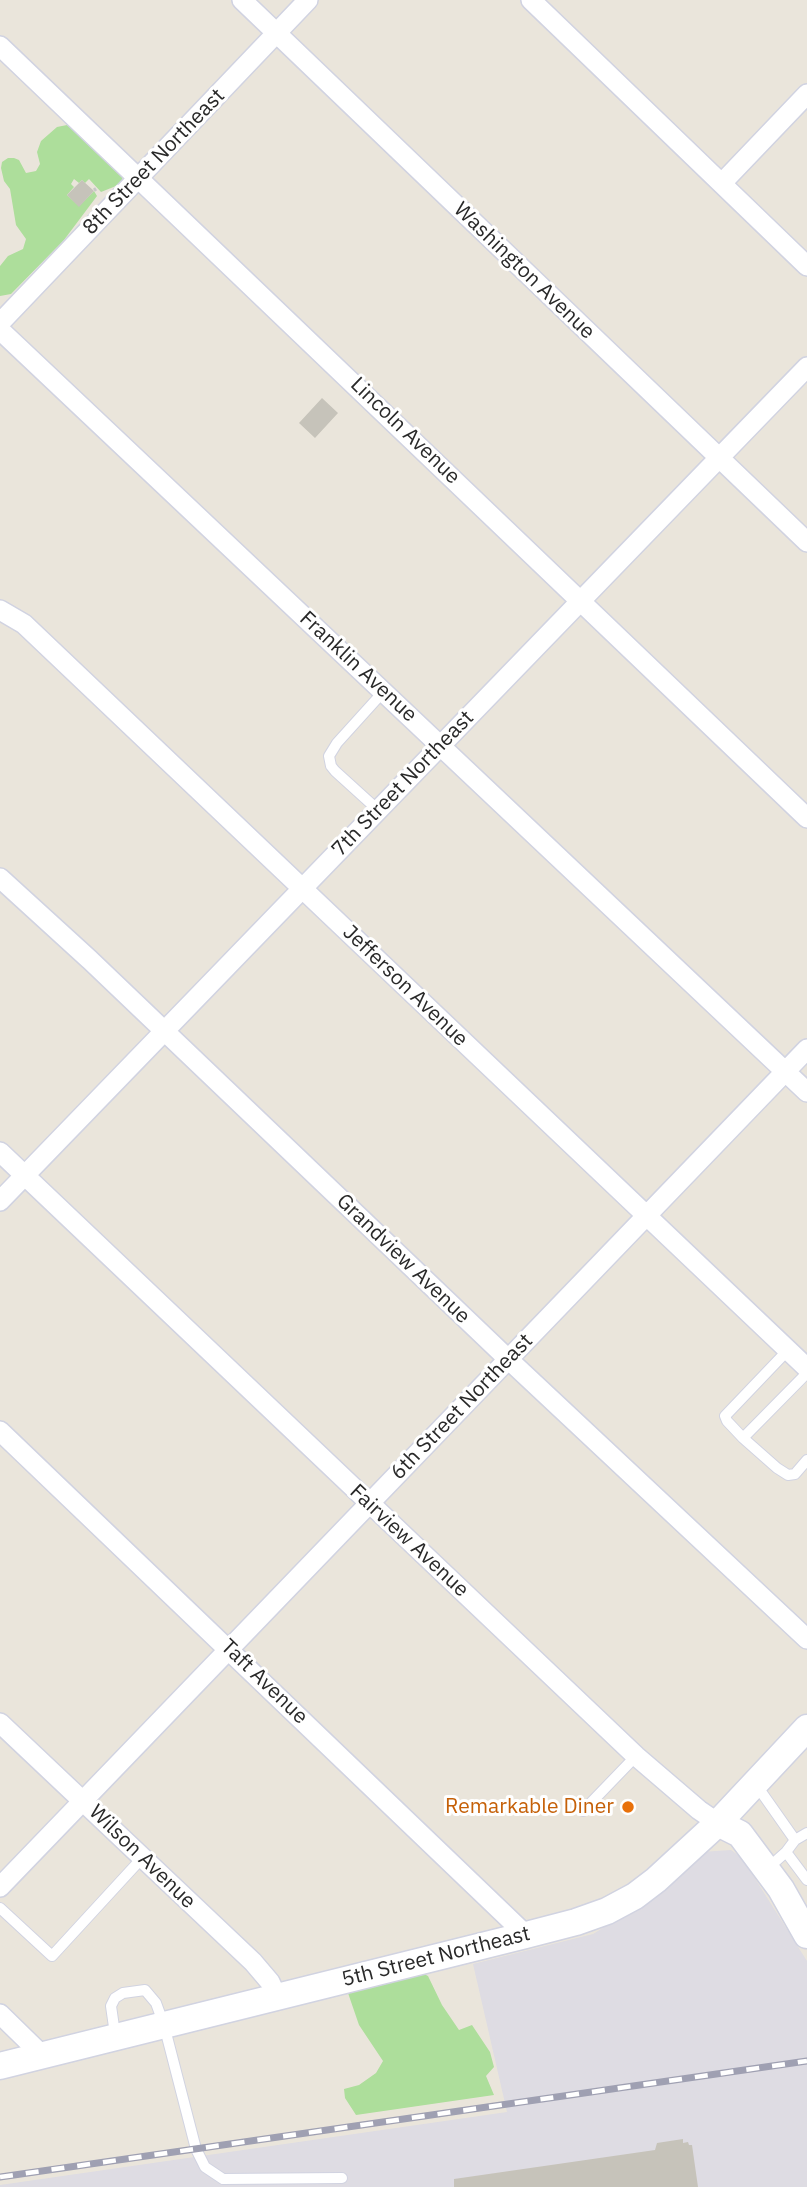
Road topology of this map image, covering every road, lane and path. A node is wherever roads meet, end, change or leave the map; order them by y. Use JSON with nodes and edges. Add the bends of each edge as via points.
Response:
{"nodes":[{"id":1,"x":242,"y":0,"type":"edge"},
{"id":2,"x":308,"y":0,"type":"edge"},
{"id":3,"x":531,"y":0,"type":"edge"},
{"id":4,"x":276,"y":33,"type":"junction"},
{"id":5,"x":0,"y":46,"type":"edge"},
{"id":6,"x":807,"y":94,"type":"edge"},
{"id":7,"x":139,"y":177,"type":"junction"},
{"id":8,"x":722,"y":183,"type":"junction"},
{"id":9,"x":807,"y":266,"type":"edge"},
{"id":10,"x":0,"y":323,"type":"edge"},
{"id":11,"x":0,"y":330,"type":"edge"},
{"id":12,"x":807,"y":367,"type":"edge"},
{"id":13,"x":719,"y":458,"type":"junction"},
{"id":14,"x":807,"y":542,"type":"edge"},
{"id":15,"x":582,"y":600,"type":"junction"},
{"id":16,"x":0,"y":610,"type":"edge"},
{"id":17,"x":384,"y":691,"type":"junction"},
{"id":18,"x":441,"y":745,"type":"junction"},
{"id":19,"x":378,"y":810,"type":"junction"},
{"id":20,"x":807,"y":818,"type":"edge"},
{"id":21,"x":0,"y":878,"type":"edge"},
{"id":22,"x":303,"y":888,"type":"junction"},
{"id":23,"x":164,"y":1032,"type":"junction"},
{"id":24,"x":807,"y":1049,"type":"edge"},
{"id":25,"x":785,"y":1071,"type":"junction"},
{"id":26,"x":807,"y":1092,"type":"edge"},
{"id":27,"x":0,"y":1152,"type":"edge"},
{"id":28,"x":24,"y":1176,"type":"junction"},
{"id":29,"x":0,"y":1201,"type":"edge"},
{"id":30,"x":646,"y":1216,"type":"junction"},
{"id":31,"x":788,"y":1350,"type":"junction"},
{"id":32,"x":508,"y":1359,"type":"junction"},
{"id":33,"x":807,"y":1370,"type":"edge"},
{"id":34,"x":0,"y":1431,"type":"edge"},
{"id":35,"x":743,"y":1438,"type":"junction"},
{"id":36,"x":807,"y":1460,"type":"edge"},
{"id":37,"x":369,"y":1503,"type":"junction"},
{"id":38,"x":807,"y":1639,"type":"edge"},
{"id":39,"x":229,"y":1649,"type":"junction"},
{"id":40,"x":0,"y":1723,"type":"edge"},
{"id":41,"x":807,"y":1728,"type":"edge"},
{"id":42,"x":636,"y":1756,"type":"junction"},
{"id":43,"x":755,"y":1783,"type":"junction"},
{"id":44,"x":83,"y":1801,"type":"junction"},
{"id":45,"x":583,"y":1811,"type":"dead end"},
{"id":46,"x":718,"y":1823,"type":"junction"},
{"id":47,"x":807,"y":1833,"type":"edge"},
{"id":48,"x":795,"y":1840,"type":"junction"},
{"id":49,"x":143,"y":1857,"type":"junction"},
{"id":50,"x":776,"y":1861,"type":"junction"},
{"id":51,"x":807,"y":1880,"type":"edge"},
{"id":52,"x":0,"y":1887,"type":"edge"},
{"id":53,"x":0,"y":1908,"type":"edge"},
{"id":54,"x":526,"y":1935,"type":"junction"},
{"id":55,"x":807,"y":1935,"type":"edge"},
{"id":56,"x":277,"y":1997,"type":"junction"},
{"id":57,"x":0,"y":2014,"type":"edge"},
{"id":58,"x":164,"y":2025,"type":"junction"},
{"id":59,"x":115,"y":2038,"type":"junction"},
{"id":60,"x":42,"y":2055,"type":"junction"},
{"id":61,"x":0,"y":2066,"type":"edge"},
{"id":62,"x":342,"y":2178,"type":"dead end"}],
"edges":[{"from":1,"to":4,"type":"street","name":"Washington Avenue"},
{"from":2,"to":4,"type":"street","name":"8th Street Northeast"},
{"from":3,"to":8,"type":"street"},
{"from":4,"to":7,"type":"street","name":"8th Street Northeast"},
{"from":4,"to":13,"type":"street","name":"Washington Avenue"},
{"from":5,"to":7,"type":"street","name":"Lincoln Avenue"},
{"from":6,"to":8,"type":"street"},
{"from":7,"to":10,"type":"street","name":"8th Street Northeast"},
{"from":7,"to":15,"type":"street","name":"Lincoln Avenue"},
{"from":8,"to":9,"type":"street"},
{"from":11,"to":17,"type":"street","name":"Franklin Avenue"},
{"from":12,"to":13,"type":"street","name":"7th Street Northeast"},
{"from":13,"to":14,"type":"street","name":"Washington Avenue"},
{"from":13,"to":15,"type":"street","name":"7th Street Northeast"},
{"from":15,"to":18,"type":"street","name":"7th Street Northeast"},
{"from":15,"to":20,"type":"street","name":"Lincoln Avenue"},
{"from":16,"to":22,"type":"street","name":"Jefferson Avenue","via":[[24,624]]},
{"from":17,"to":18,"type":"street","name":"Franklin Avenue"},
{"from":17,"to":19,"type":"lane","via":[[330,756],[335,771]]},
{"from":18,"to":19,"type":"street","name":"7th Street Northeast"},
{"from":18,"to":25,"type":"street","name":"Franklin Avenue"},
{"from":19,"to":22,"type":"street","name":"7th Street Northeast"},
{"from":21,"to":23,"type":"street","name":"Grandview Avenue"},
{"from":22,"to":23,"type":"street","name":"7th Street Northeast"},
{"from":22,"to":30,"type":"street","name":"Jefferson Avenue"},
{"from":23,"to":28,"type":"street","name":"7th Street Northeast"},
{"from":23,"to":32,"type":"street","name":"Grandview Avenue"},
{"from":24,"to":25,"type":"street","name":"6th Street Northeast"},
{"from":25,"to":26,"type":"street","name":"Franklin Avenue"},
{"from":25,"to":30,"type":"street","name":"6th Street Northeast"},
{"from":27,"to":28,"type":"street","name":"Fairview Avenue"},
{"from":28,"to":29,"type":"street","name":"7th Street Northeast"},
{"from":28,"to":37,"type":"street","name":"Fairview Avenue"},
{"from":30,"to":31,"type":"street","name":"Jefferson Avenue"},
{"from":30,"to":32,"type":"street","name":"6th Street Northeast"},
{"from":31,"to":33,"type":"street","name":"Jefferson Avenue"},
{"from":31,"to":35,"type":"lane","via":[[725,1416]]},
{"from":32,"to":37,"type":"street","name":"6th Street Northeast"},
{"from":32,"to":38,"type":"street","name":"Grandview Avenue"},
{"from":33,"to":35,"type":"lane"},
{"from":34,"to":39,"type":"street","name":"Taft Avenue"},
{"from":35,"to":36,"type":"lane","via":[[788,1475]]},
{"from":37,"to":39,"type":"street","name":"6th Street Northeast"},
{"from":37,"to":42,"type":"street","name":"Fairview Avenue"},
{"from":39,"to":44,"type":"street","name":"6th Street Northeast"},
{"from":39,"to":54,"type":"street","name":"Taft Avenue"},
{"from":40,"to":44,"type":"street","name":"Wilson Avenue"},
{"from":41,"to":43,"type":"main road","name":"5th Street Northeast"},
{"from":42,"to":45,"type":"lane"},
{"from":42,"to":46,"type":"street","name":"Fairview Avenue"},
{"from":43,"to":46,"type":"main road","name":"5th Street Northeast"},
{"from":43,"to":48,"type":"lane"},
{"from":44,"to":49,"type":"street","name":"Wilson Avenue"},
{"from":44,"to":52,"type":"street","name":"6th Street Northeast"},
{"from":46,"to":50,"type":"main road","name":"Fairview Avenue"},
{"from":46,"to":54,"type":"main road","name":"5th Street Northeast","via":[[635,1895],[607,1911]]},
{"from":47,"to":48,"type":"lane"},
{"from":48,"to":50,"type":"lane"},
{"from":49,"to":53,"type":"lane","via":[[52,1956]]},
{"from":49,"to":56,"type":"street","name":"Wilson Avenue","via":[[253,1962]]},
{"from":50,"to":51,"type":"lane"},
{"from":50,"to":55,"type":"main road","name":"Fairview Avenue"},
{"from":54,"to":56,"type":"main road","name":"5th Street Northeast"},
{"from":56,"to":58,"type":"main road","name":"5th Street Northeast"},
{"from":57,"to":60,"type":"street"},
{"from":58,"to":59,"type":"main road","name":"5th Street Northeast"},
{"from":58,"to":59,"type":"lane","via":[[145,1990],[122,1993],[111,2006]]},
{"from":58,"to":62,"type":"lane","via":[[196,2149],[205,2167],[223,2179]]},
{"from":59,"to":60,"type":"main road","name":"5th Street Northeast"},
{"from":60,"to":61,"type":"main road","name":"5th Street Northeast"}]}
